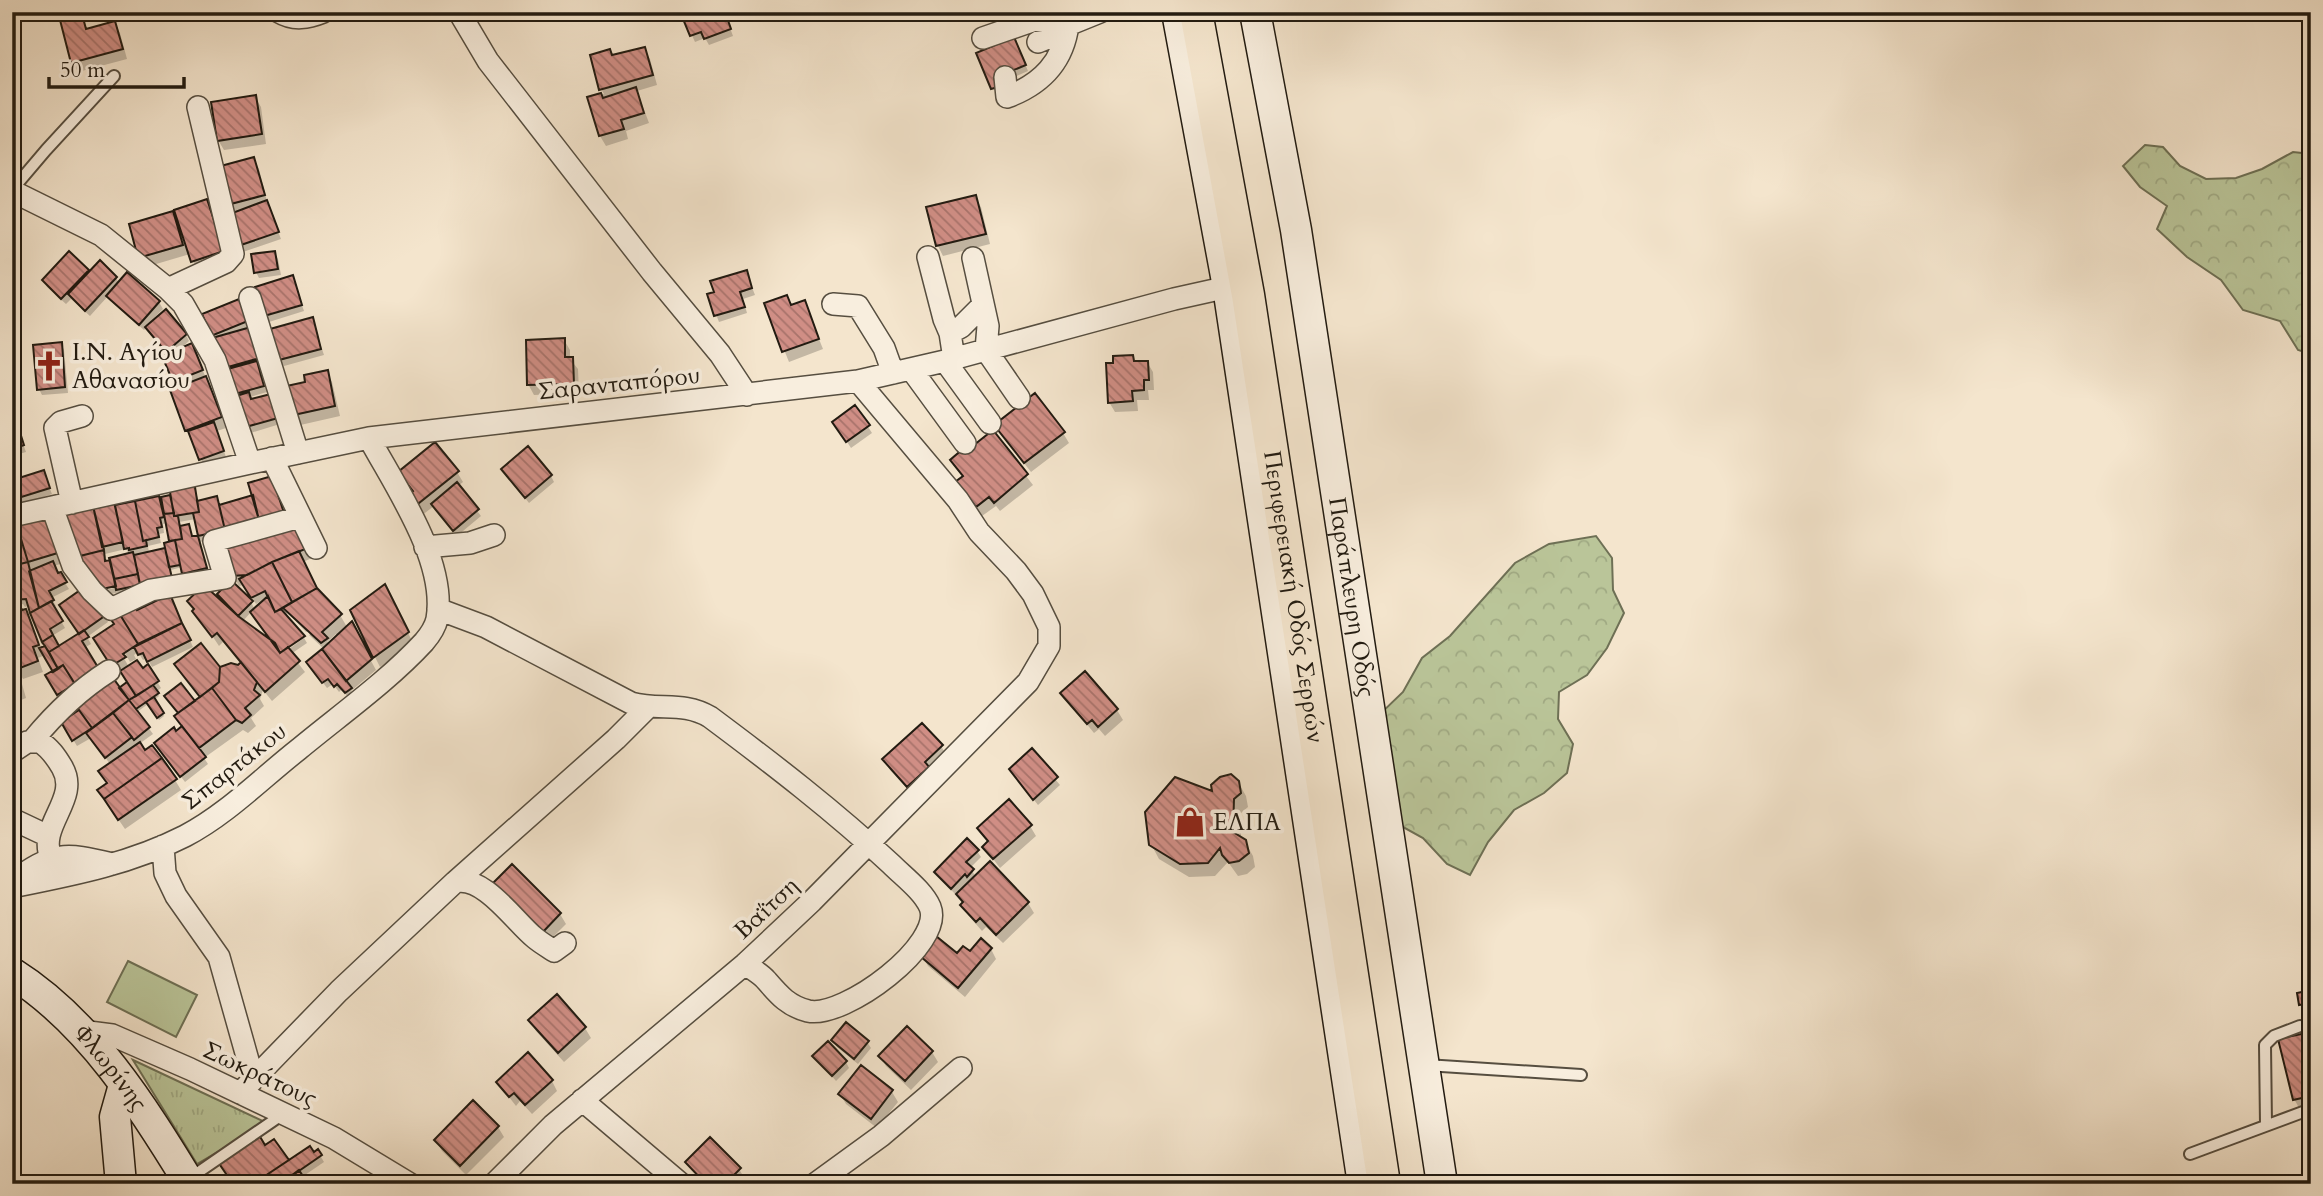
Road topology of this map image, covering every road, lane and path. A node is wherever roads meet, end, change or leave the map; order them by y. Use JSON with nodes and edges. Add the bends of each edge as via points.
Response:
{"nodes":[{"id":1,"x":279,"y":12,"type":"edge"},
{"id":2,"x":323,"y":12,"type":"edge"},
{"id":3,"x":459,"y":12,"type":"edge"},
{"id":4,"x":1100,"y":12,"type":"edge"},
{"id":5,"x":1177,"y":12,"type":"edge"},
{"id":6,"x":1196,"y":12,"type":"edge"},
{"id":7,"x":1255,"y":12,"type":"edge"},
{"id":8,"x":1028,"y":16,"type":"edge"},
{"id":9,"x":1068,"y":27,"type":"junction"},
{"id":10,"x":983,"y":38,"type":"dead end"},
{"id":11,"x":1038,"y":42,"type":"dead end"},
{"id":12,"x":114,"y":76,"type":"dead end"},
{"id":13,"x":1005,"y":77,"type":"dead end"},
{"id":14,"x":198,"y":107,"type":"dead end"},
{"id":15,"x":12,"y":191,"type":"edge"},
{"id":16,"x":928,"y":257,"type":"dead end"},
{"id":17,"x":973,"y":258,"type":"dead end"},
{"id":18,"x":1228,"y":287,"type":"junction"},
{"id":19,"x":168,"y":289,"type":"junction"},
{"id":20,"x":250,"y":298,"type":"dead end"},
{"id":21,"x":833,"y":304,"type":"dead end"},
{"id":22,"x":983,"y":305,"type":"junction"},
{"id":23,"x":950,"y":333,"type":"junction"},
{"id":24,"x":986,"y":350,"type":"junction"},
{"id":25,"x":949,"y":360,"type":"junction"},
{"id":26,"x":902,"y":371,"type":"junction"},
{"id":27,"x":858,"y":381,"type":"junction"},
{"id":28,"x":747,"y":395,"type":"junction"},
{"id":29,"x":1019,"y":398,"type":"dead end"},
{"id":30,"x":82,"y":416,"type":"dead end"},
{"id":31,"x":990,"y":423,"type":"dead end"},
{"id":32,"x":369,"y":438,"type":"junction"},
{"id":33,"x":965,"y":443,"type":"dead end"},
{"id":34,"x":299,"y":453,"type":"junction"},
{"id":35,"x":272,"y":458,"type":"junction"},
{"id":36,"x":250,"y":463,"type":"junction"},
{"id":37,"x":62,"y":505,"type":"junction"},
{"id":38,"x":12,"y":516,"type":"edge"},
{"id":39,"x":300,"y":517,"type":"junction"},
{"id":40,"x":494,"y":535,"type":"dead end"},
{"id":41,"x":425,"y":547,"type":"junction"},
{"id":42,"x":316,"y":548,"type":"dead end"},
{"id":43,"x":438,"y":609,"type":"junction"},
{"id":44,"x":109,"y":671,"type":"dead end"},
{"id":45,"x":648,"y":707,"type":"junction"},
{"id":46,"x":33,"y":740,"type":"junction"},
{"id":47,"x":12,"y":752,"type":"edge"},
{"id":48,"x":12,"y":819,"type":"edge"},
{"id":49,"x":48,"y":836,"type":"junction"},
{"id":50,"x":869,"y":844,"type":"junction"},
{"id":51,"x":163,"y":846,"type":"junction"},
{"id":52,"x":51,"y":858,"type":"junction"},
{"id":53,"x":114,"y":865,"type":"junction"},
{"id":54,"x":455,"y":882,"type":"junction"},
{"id":55,"x":12,"y":884,"type":"edge"},
{"id":56,"x":565,"y":943,"type":"dead end"},
{"id":57,"x":745,"y":964,"type":"junction"},
{"id":58,"x":12,"y":973,"type":"edge"},
{"id":59,"x":2300,"y":1026,"type":"dead end"},
{"id":60,"x":80,"y":1031,"type":"junction"},
{"id":61,"x":1424,"y":1064,"type":"junction"},
{"id":62,"x":961,"y":1068,"type":"dead end"},
{"id":63,"x":1581,"y":1075,"type":"dead end"},
{"id":64,"x":124,"y":1085,"type":"junction"},
{"id":65,"x":246,"y":1085,"type":"junction"},
{"id":66,"x":582,"y":1100,"type":"junction"},
{"id":67,"x":2311,"y":1109,"type":"edge"},
{"id":68,"x":284,"y":1114,"type":"junction"},
{"id":69,"x":2266,"y":1125,"type":"junction"},
{"id":70,"x":2190,"y":1154,"type":"dead end"},
{"id":71,"x":189,"y":1182,"type":"edge"},
{"id":72,"x":121,"y":1184,"type":"edge"},
{"id":73,"x":410,"y":1184,"type":"edge"},
{"id":74,"x":494,"y":1184,"type":"edge"},
{"id":75,"x":681,"y":1184,"type":"edge"},
{"id":76,"x":815,"y":1184,"type":"edge"},
{"id":77,"x":1363,"y":1184,"type":"edge"},
{"id":78,"x":1384,"y":1184,"type":"edge"},
{"id":79,"x":1442,"y":1184,"type":"edge"}],
"edges":[{"from":1,"to":2,"type":"street","via":[[305,18]]},
{"from":3,"to":28,"type":"street","via":[[488,61],[720,354]]},
{"from":4,"to":9,"type":"street"},
{"from":5,"to":18,"type":"street"},
{"from":6,"to":78,"type":"main road","name":"Περιφερειακή Οδός Σερρών","via":[[1248,295]]},
{"from":7,"to":61,"type":"street","name":"Παράπλευρη Οδός","via":[[1298,240]]},
{"from":8,"to":9,"type":"street"},
{"from":8,"to":10,"type":"street"},
{"from":9,"to":11,"type":"street"},
{"from":9,"to":13,"type":"street","via":[[1068,36],[1044,78],[1007,97]]},
{"from":12,"to":15,"type":"lane"},
{"from":14,"to":19,"type":"street","via":[[233,254],[224,263]]},
{"from":15,"to":19,"type":"street","via":[[100,235]]},
{"from":16,"to":23,"type":"street"},
{"from":17,"to":22,"type":"street"},
{"from":18,"to":24,"type":"street","name":"Σαρανταπόρου"},
{"from":18,"to":77,"type":"street"},
{"from":19,"to":36,"type":"street","via":[[186,308],[208,346]]},
{"from":20,"to":34,"type":"street"},
{"from":21,"to":26,"type":"street","via":[[858,306]]},
{"from":22,"to":23,"type":"street"},
{"from":22,"to":24,"type":"street","via":[[988,326]]},
{"from":23,"to":25,"type":"street"},
{"from":24,"to":25,"type":"street","name":"Σαρανταπόρου"},
{"from":24,"to":29,"type":"street"},
{"from":25,"to":26,"type":"street","name":"Σαρανταπόρου"},
{"from":25,"to":31,"type":"street"},
{"from":26,"to":27,"type":"street","name":"Σαρανταπόρου"},
{"from":26,"to":33,"type":"street","via":[[927,387]]},
{"from":27,"to":28,"type":"street","name":"Σαρανταπόρου"},
{"from":27,"to":50,"type":"street","name":"Βαΐτση","via":[[958,500],[979,532],[1016,571],[1049,627],[1048,646],[1028,682]]},
{"from":28,"to":32,"type":"street","name":"Σαρανταπόρου"},
{"from":30,"to":37,"type":"street","via":[[55,428]]},
{"from":32,"to":34,"type":"street","name":"Σαρανταπόρου"},
{"from":32,"to":41,"type":"street"},
{"from":34,"to":35,"type":"street","name":"Σαρανταπόρου"},
{"from":35,"to":36,"type":"street","name":"Σαρανταπόρου"},
{"from":35,"to":39,"type":"street"},
{"from":36,"to":37,"type":"street","name":"Σαρανταπόρου"},
{"from":37,"to":38,"type":"street","name":"Σαρανταπόρου"},
{"from":37,"to":39,"type":"street","via":[[73,566],[111,609],[151,590],[225,578],[214,541]]},
{"from":39,"to":42,"type":"street"},
{"from":40,"to":41,"type":"street","via":[[470,543]]},
{"from":41,"to":43,"type":"street","via":[[435,574]]},
{"from":43,"to":45,"type":"street","via":[[486,627],[621,699]]},
{"from":43,"to":51,"type":"street","name":"Σπαρτάκου","via":[[432,633],[394,670],[212,819]]},
{"from":44,"to":46,"type":"street","via":[[83,688]]},
{"from":45,"to":50,"type":"street","via":[[685,706],[704,713]]},
{"from":45,"to":54,"type":"street"},
{"from":46,"to":47,"type":"street"},
{"from":46,"to":49,"type":"street","via":[[54,754],[68,783]]},
{"from":48,"to":49,"type":"street"},
{"from":49,"to":52,"type":"street"},
{"from":50,"to":57,"type":"street","name":"Βαΐτση"},
{"from":50,"to":57,"type":"street","via":[[931,908],[928,928],[902,964],[841,1007],[810,1012],[781,998]]},
{"from":51,"to":53,"type":"street","name":"Σπαρτάκου"},
{"from":51,"to":65,"type":"street","via":[[165,873],[176,896],[219,957]]},
{"from":52,"to":53,"type":"street","via":[[78,855]]},
{"from":52,"to":55,"type":"street"},
{"from":53,"to":55,"type":"street","name":"Σπαρτάκου"},
{"from":54,"to":56,"type":"street","via":[[472,884],[498,900],[554,951]]},
{"from":54,"to":65,"type":"street"},
{"from":57,"to":66,"type":"street","name":"Βαΐτση"},
{"from":58,"to":60,"type":"street","name":"Φλωρίνης","via":[[50,999]]},
{"from":59,"to":69,"type":"lane","via":[[2274,1036],[2265,1045]]},
{"from":60,"to":64,"type":"street","name":"Φλωρίνης"},
{"from":60,"to":65,"type":"street","name":"Σωκράτους","via":[[112,1035]]},
{"from":61,"to":63,"type":"lane"},
{"from":61,"to":79,"type":"street","name":"Παράπλευρη Οδός"},
{"from":62,"to":76,"type":"street"},
{"from":64,"to":71,"type":"street","name":"Φλωρίνης"},
{"from":64,"to":72,"type":"street","via":[[115,1117]]},
{"from":65,"to":68,"type":"street","name":"Σωκράτους"},
{"from":66,"to":74,"type":"street","name":"Βαΐτση"},
{"from":66,"to":75,"type":"street"},
{"from":67,"to":69,"type":"lane"},
{"from":68,"to":71,"type":"lane"},
{"from":68,"to":73,"type":"street","name":"Σωκράτους"},
{"from":69,"to":70,"type":"lane"}]}
